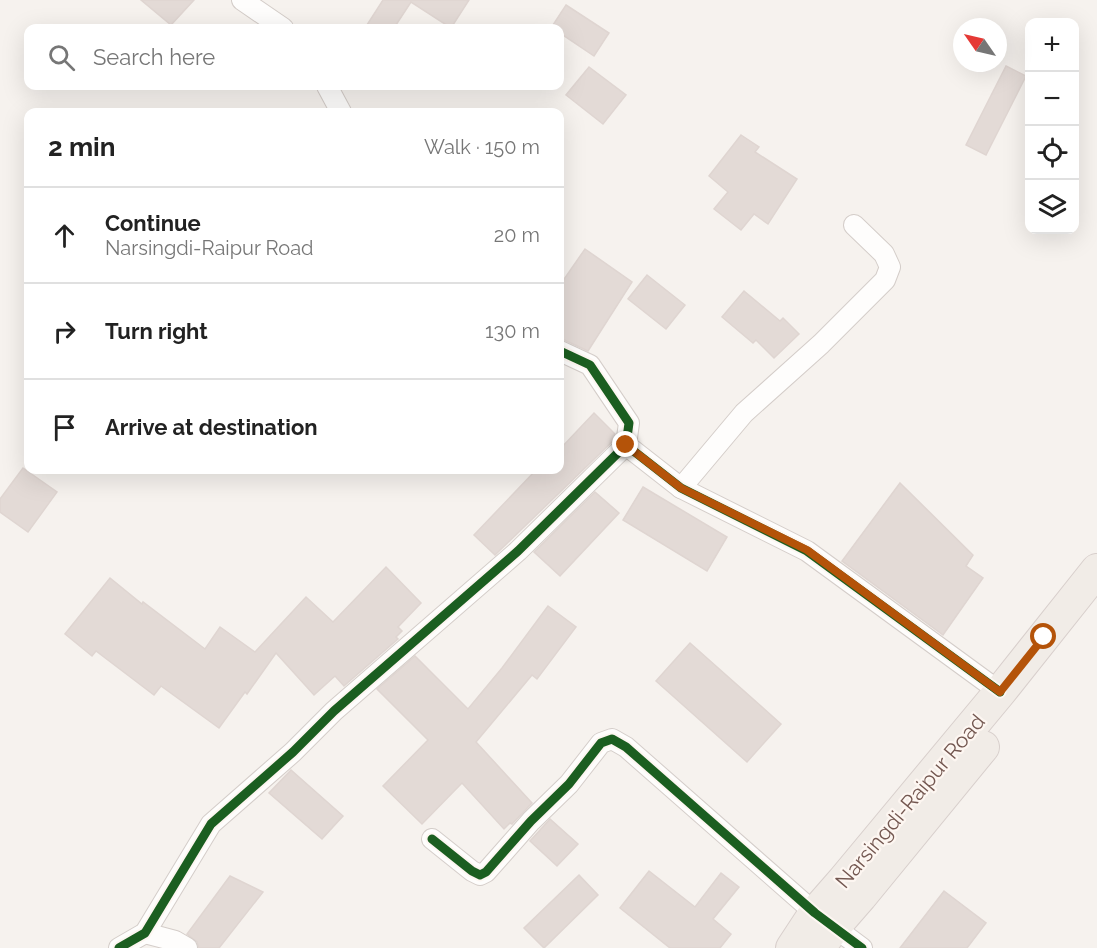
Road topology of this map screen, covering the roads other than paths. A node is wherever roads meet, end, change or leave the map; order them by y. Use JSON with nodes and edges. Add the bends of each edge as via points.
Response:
{"nodes":[{"id":1,"x":242,"y":0,"type":"edge"},
{"id":2,"x":277,"y":24,"type":"edge"},
{"id":3,"x":329,"y":90,"type":"edge"},
{"id":4,"x":339,"y":108,"type":"edge"},
{"id":5,"x":854,"y":225,"type":"dead end"},
{"id":6,"x":564,"y":353,"type":"edge"},
{"id":7,"x":626,"y":445,"type":"junction"},
{"id":8,"x":681,"y":488,"type":"junction"},
{"id":9,"x":1097,"y":570,"type":"edge"},
{"id":10,"x":1097,"y":605,"type":"edge"},
{"id":11,"x":1000,"y":692,"type":"junction"},
{"id":12,"x":432,"y":839,"type":"dead end"},
{"id":13,"x":822,"y":929,"type":"edge"},
{"id":14,"x":145,"y":933,"type":"junction"},
{"id":15,"x":119,"y":948,"type":"edge"},
{"id":16,"x":187,"y":948,"type":"edge"},
{"id":17,"x":792,"y":948,"type":"edge"},
{"id":18,"x":862,"y":948,"type":"edge"}],
"edges":[{"from":1,"to":2,"type":"street"},
{"from":3,"to":4,"type":"street"},
{"from":5,"to":8,"type":"street","via":[[884,254],[890,267],[885,280],[744,413]]},
{"from":6,"to":7,"type":"street","via":[[590,366],[629,423]]},
{"from":7,"to":8,"type":"street"},
{"from":7,"to":14,"type":"street","via":[[518,552],[334,711],[211,824]]},
{"from":8,"to":11,"type":"street","via":[[807,550]]},
{"from":9,"to":11,"type":"main road","name":"Narsingdi-Raipur Road"},
{"from":10,"to":13,"type":"main road","name":"Narsingdi-Raipur Road","via":[[898,850]]},
{"from":11,"to":13,"type":"main road","name":"Narsingdi-Raipur Road","via":[[843,881]]},
{"from":12,"to":13,"type":"street","via":[[472,871],[480,875],[486,872],[570,784],[602,743],[612,739],[626,747]]},
{"from":13,"to":17,"type":"main road","name":"Narsingdi-Raipur Road"},
{"from":13,"to":18,"type":"street"},
{"from":14,"to":15,"type":"street"},
{"from":14,"to":16,"type":"street"}]}
